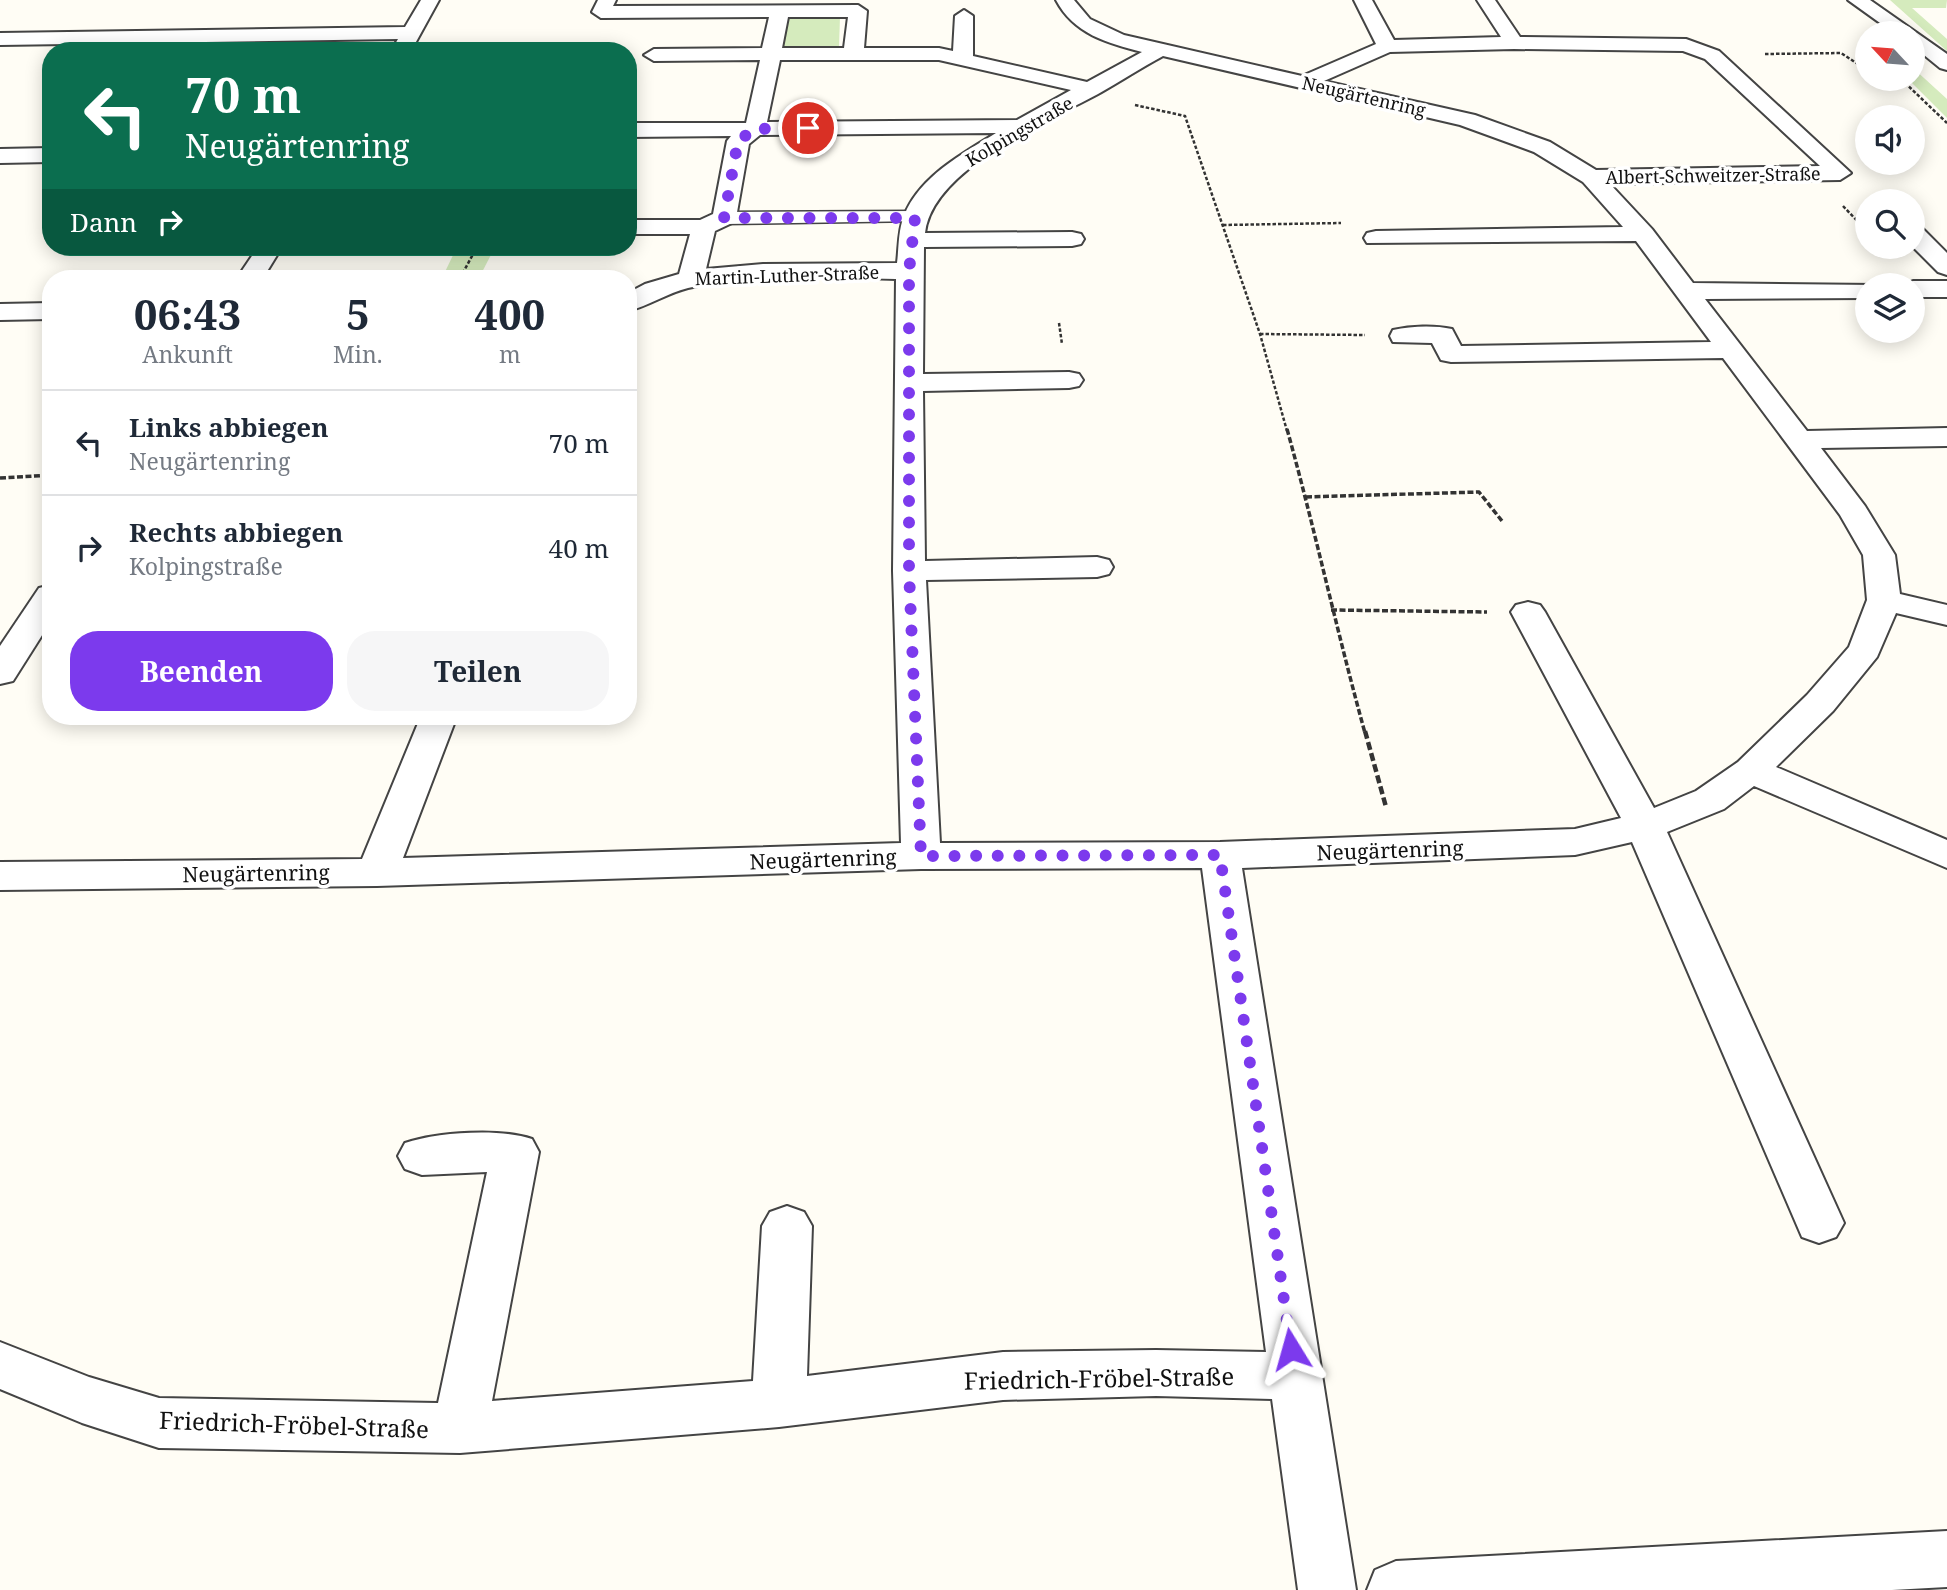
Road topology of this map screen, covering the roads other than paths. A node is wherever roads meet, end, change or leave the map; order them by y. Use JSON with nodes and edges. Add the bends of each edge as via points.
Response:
{"nodes":[{"id":1,"x":430,"y":0,"type":"edge"},
{"id":2,"x":607,"y":0,"type":"edge"},
{"id":3,"x":1065,"y":0,"type":"edge"},
{"id":4,"x":1363,"y":0,"type":"edge"},
{"id":5,"x":1486,"y":0,"type":"edge"},
{"id":6,"x":1857,"y":0,"type":"edge"},
{"id":7,"x":1880,"y":0,"type":"edge"},
{"id":8,"x":842,"y":6,"type":"edge"},
{"id":9,"x":780,"y":11,"type":"junction"},
{"id":10,"x":964,"y":16,"type":"dead end"},
{"id":11,"x":1890,"y":21,"type":"edge"},
{"id":12,"x":1899,"y":21,"type":"edge"},
{"id":13,"x":410,"y":33,"type":"junction"},
{"id":14,"x":0,"y":39,"type":"edge"},
{"id":15,"x":406,"y":42,"type":"edge"},
{"id":16,"x":1514,"y":43,"type":"junction"},
{"id":17,"x":1387,"y":46,"type":"junction"},
{"id":18,"x":1925,"y":46,"type":"edge"},
{"id":19,"x":1158,"y":51,"type":"junction"},
{"id":20,"x":771,"y":54,"type":"junction"},
{"id":21,"x":853,"y":54,"type":"junction"},
{"id":22,"x":654,"y":55,"type":"dead end"},
{"id":23,"x":964,"y":59,"type":"junction"},
{"id":24,"x":1947,"y":64,"type":"edge"},
{"id":25,"x":1303,"y":82,"type":"junction"},
{"id":26,"x":1092,"y":89,"type":"junction"},
{"id":27,"x":1021,"y":126,"type":"junction"},
{"id":28,"x":755,"y":129,"type":"junction"},
{"id":29,"x":637,"y":130,"type":"edge"},
{"id":30,"x":42,"y":155,"type":"edge"},
{"id":31,"x":0,"y":156,"type":"edge"},
{"id":32,"x":1591,"y":177,"type":"junction"},
{"id":33,"x":714,"y":222,"type":"junction"},
{"id":34,"x":637,"y":226,"type":"edge"},
{"id":35,"x":913,"y":229,"type":"junction"},
{"id":36,"x":1643,"y":234,"type":"junction"},
{"id":37,"x":1376,"y":238,"type":"road end"},
{"id":38,"x":1072,"y":239,"type":"dead end"},
{"id":39,"x":1925,"y":245,"type":"edge"},
{"id":40,"x":1947,"y":267,"type":"edge"},
{"id":41,"x":909,"y":271,"type":"junction"},
{"id":42,"x":691,"y":277,"type":"junction"},
{"id":43,"x":1925,"y":289,"type":"edge"},
{"id":44,"x":1947,"y":289,"type":"edge"},
{"id":45,"x":1855,"y":290,"type":"edge"},
{"id":46,"x":1686,"y":292,"type":"junction"},
{"id":47,"x":637,"y":298,"type":"edge"},
{"id":48,"x":0,"y":312,"type":"edge"},
{"id":49,"x":42,"y":312,"type":"edge"},
{"id":50,"x":1403,"y":335,"type":"road end"},
{"id":51,"x":1731,"y":350,"type":"junction"},
{"id":52,"x":1069,"y":380,"type":"dead end"},
{"id":53,"x":909,"y":383,"type":"junction"},
{"id":54,"x":1947,"y":437,"type":"edge"},
{"id":55,"x":1800,"y":440,"type":"junction"},
{"id":56,"x":1097,"y":567,"type":"dead end"},
{"id":57,"x":909,"y":571,"type":"junction"},
{"id":58,"x":1884,"y":600,"type":"junction"},
{"id":59,"x":42,"y":609,"type":"edge"},
{"id":60,"x":1528,"y":612,"type":"road end"},
{"id":61,"x":1947,"y":615,"type":"edge"},
{"id":62,"x":0,"y":673,"type":"edge"},
{"id":63,"x":435,"y":725,"type":"edge"},
{"id":64,"x":1751,"y":770,"type":"junction"},
{"id":65,"x":1645,"y":826,"type":"junction"},
{"id":66,"x":1220,"y":855,"type":"junction"},
{"id":67,"x":1947,"y":855,"type":"edge"},
{"id":68,"x":921,"y":856,"type":"junction"},
{"id":69,"x":377,"y":872,"type":"junction"},
{"id":70,"x":0,"y":876,"type":"edge"},
{"id":71,"x":422,"y":1156,"type":"dead end"},
{"id":72,"x":1819,"y":1223,"type":"dead end"},
{"id":73,"x":787,"y":1226,"type":"dead end"},
{"id":74,"x":4,"y":1372,"type":"edge"},
{"id":75,"x":1295,"y":1376,"type":"junction"},
{"id":76,"x":779,"y":1403,"type":"junction"},
{"id":77,"x":460,"y":1428,"type":"junction"},
{"id":78,"x":1947,"y":1559,"type":"edge"},
{"id":79,"x":1820,"y":1579,"type":"edge"},
{"id":80,"x":1327,"y":1590,"type":"edge"},
{"id":81,"x":1395,"y":1590,"type":"edge"}],
"edges":[{"from":1,"to":13,"type":"street"},
{"from":2,"to":9,"type":"street","via":[[601,12]]},
{"from":3,"to":19,"type":"street","name":"Neugärtenring","via":[[1076,16],[1097,32]]},
{"from":4,"to":17,"type":"street"},
{"from":5,"to":16,"type":"street"},
{"from":6,"to":11,"type":"street"},
{"from":7,"to":12,"type":"street"},
{"from":8,"to":9,"type":"street"},
{"from":8,"to":21,"type":"street","via":[[858,11]]},
{"from":9,"to":20,"type":"street"},
{"from":10,"to":23,"type":"street"},
{"from":13,"to":14,"type":"street"},
{"from":13,"to":15,"type":"street"},
{"from":16,"to":17,"type":"street","name":"Albert-Schweitzer-Straße"},
{"from":16,"to":32,"type":"street","name":"Albert-Schweitzer-Straße","via":[[1670,43],[1698,48],[1712,55],[1840,173]]},
{"from":17,"to":25,"type":"street","name":"Albert-Schweitzer-Straße"},
{"from":18,"to":24,"type":"street"},
{"from":19,"to":25,"type":"street","name":"Neugärtenring"},
{"from":19,"to":26,"type":"street","name":"Kolpingstraße"},
{"from":20,"to":21,"type":"street"},
{"from":20,"to":22,"type":"street"},
{"from":20,"to":28,"type":"street"},
{"from":21,"to":23,"type":"street","via":[[939,54]]},
{"from":23,"to":26,"type":"street"},
{"from":25,"to":32,"type":"street","name":"Neugärtenring","via":[[1467,120],[1542,147]]},
{"from":26,"to":27,"type":"street","name":"Kolpingstraße"},
{"from":27,"to":28,"type":"street"},
{"from":27,"to":35,"type":"street","name":"Kolpingstraße","via":[[952,171],[926,198]]},
{"from":28,"to":29,"type":"street"},
{"from":28,"to":33,"type":"street","via":[[738,141]]},
{"from":30,"to":31,"type":"street"},
{"from":32,"to":36,"type":"street","name":"Neugärtenring"},
{"from":33,"to":34,"type":"street"},
{"from":33,"to":35,"type":"lane"},
{"from":33,"to":42,"type":"street"},
{"from":35,"to":38,"type":"street"},
{"from":35,"to":41,"type":"street"},
{"from":36,"to":37,"type":"street"},
{"from":36,"to":46,"type":"street","name":"Neugärtenring"},
{"from":39,"to":40,"type":"street"},
{"from":41,"to":42,"type":"street","name":"Martin-Luther-Straße"},
{"from":41,"to":53,"type":"street"},
{"from":42,"to":47,"type":"street","name":"Martin-Luther-Straße"},
{"from":43,"to":44,"type":"street"},
{"from":45,"to":46,"type":"street"},
{"from":46,"to":51,"type":"street","name":"Neugärtenring"},
{"from":48,"to":49,"type":"street"},
{"from":50,"to":51,"type":"street","via":[[1441,335],[1451,354]]},
{"from":51,"to":55,"type":"street","name":"Neugärtenring"},
{"from":52,"to":53,"type":"street"},
{"from":53,"to":57,"type":"street"},
{"from":54,"to":55,"type":"street"},
{"from":55,"to":58,"type":"street","name":"Neugärtenring","via":[[1879,555]]},
{"from":56,"to":57,"type":"street"},
{"from":57,"to":68,"type":"street"},
{"from":58,"to":61,"type":"street"},
{"from":58,"to":64,"type":"street","name":"Neugärtenring","via":[[1865,650],[1820,703]]},
{"from":59,"to":62,"type":"street"},
{"from":60,"to":65,"type":"street"},
{"from":63,"to":69,"type":"street"},
{"from":64,"to":65,"type":"street","name":"Neugärtenring","via":[[1710,800]]},
{"from":64,"to":67,"type":"street"},
{"from":65,"to":66,"type":"street","name":"Neugärtenring","via":[[1575,842]]},
{"from":65,"to":72,"type":"street"},
{"from":66,"to":68,"type":"street","name":"Neugärtenring"},
{"from":66,"to":75,"type":"street"},
{"from":68,"to":69,"type":"street","name":"Neugärtenring"},
{"from":69,"to":70,"type":"street","name":"Neugärtenring"},
{"from":71,"to":77,"type":"street","name":"Friedrich-Fröbel-Straße","via":[[515,1152]]},
{"from":73,"to":76,"type":"street"},
{"from":74,"to":77,"type":"street","name":"Friedrich-Fröbel-Straße","via":[[159,1423]]},
{"from":75,"to":76,"type":"street","name":"Friedrich-Fröbel-Straße","via":[[1003,1376]]},
{"from":75,"to":80,"type":"street"},
{"from":76,"to":77,"type":"street","name":"Friedrich-Fröbel-Straße"},
{"from":78,"to":79,"type":"street"},
{"from":79,"to":81,"type":"street"}]}
